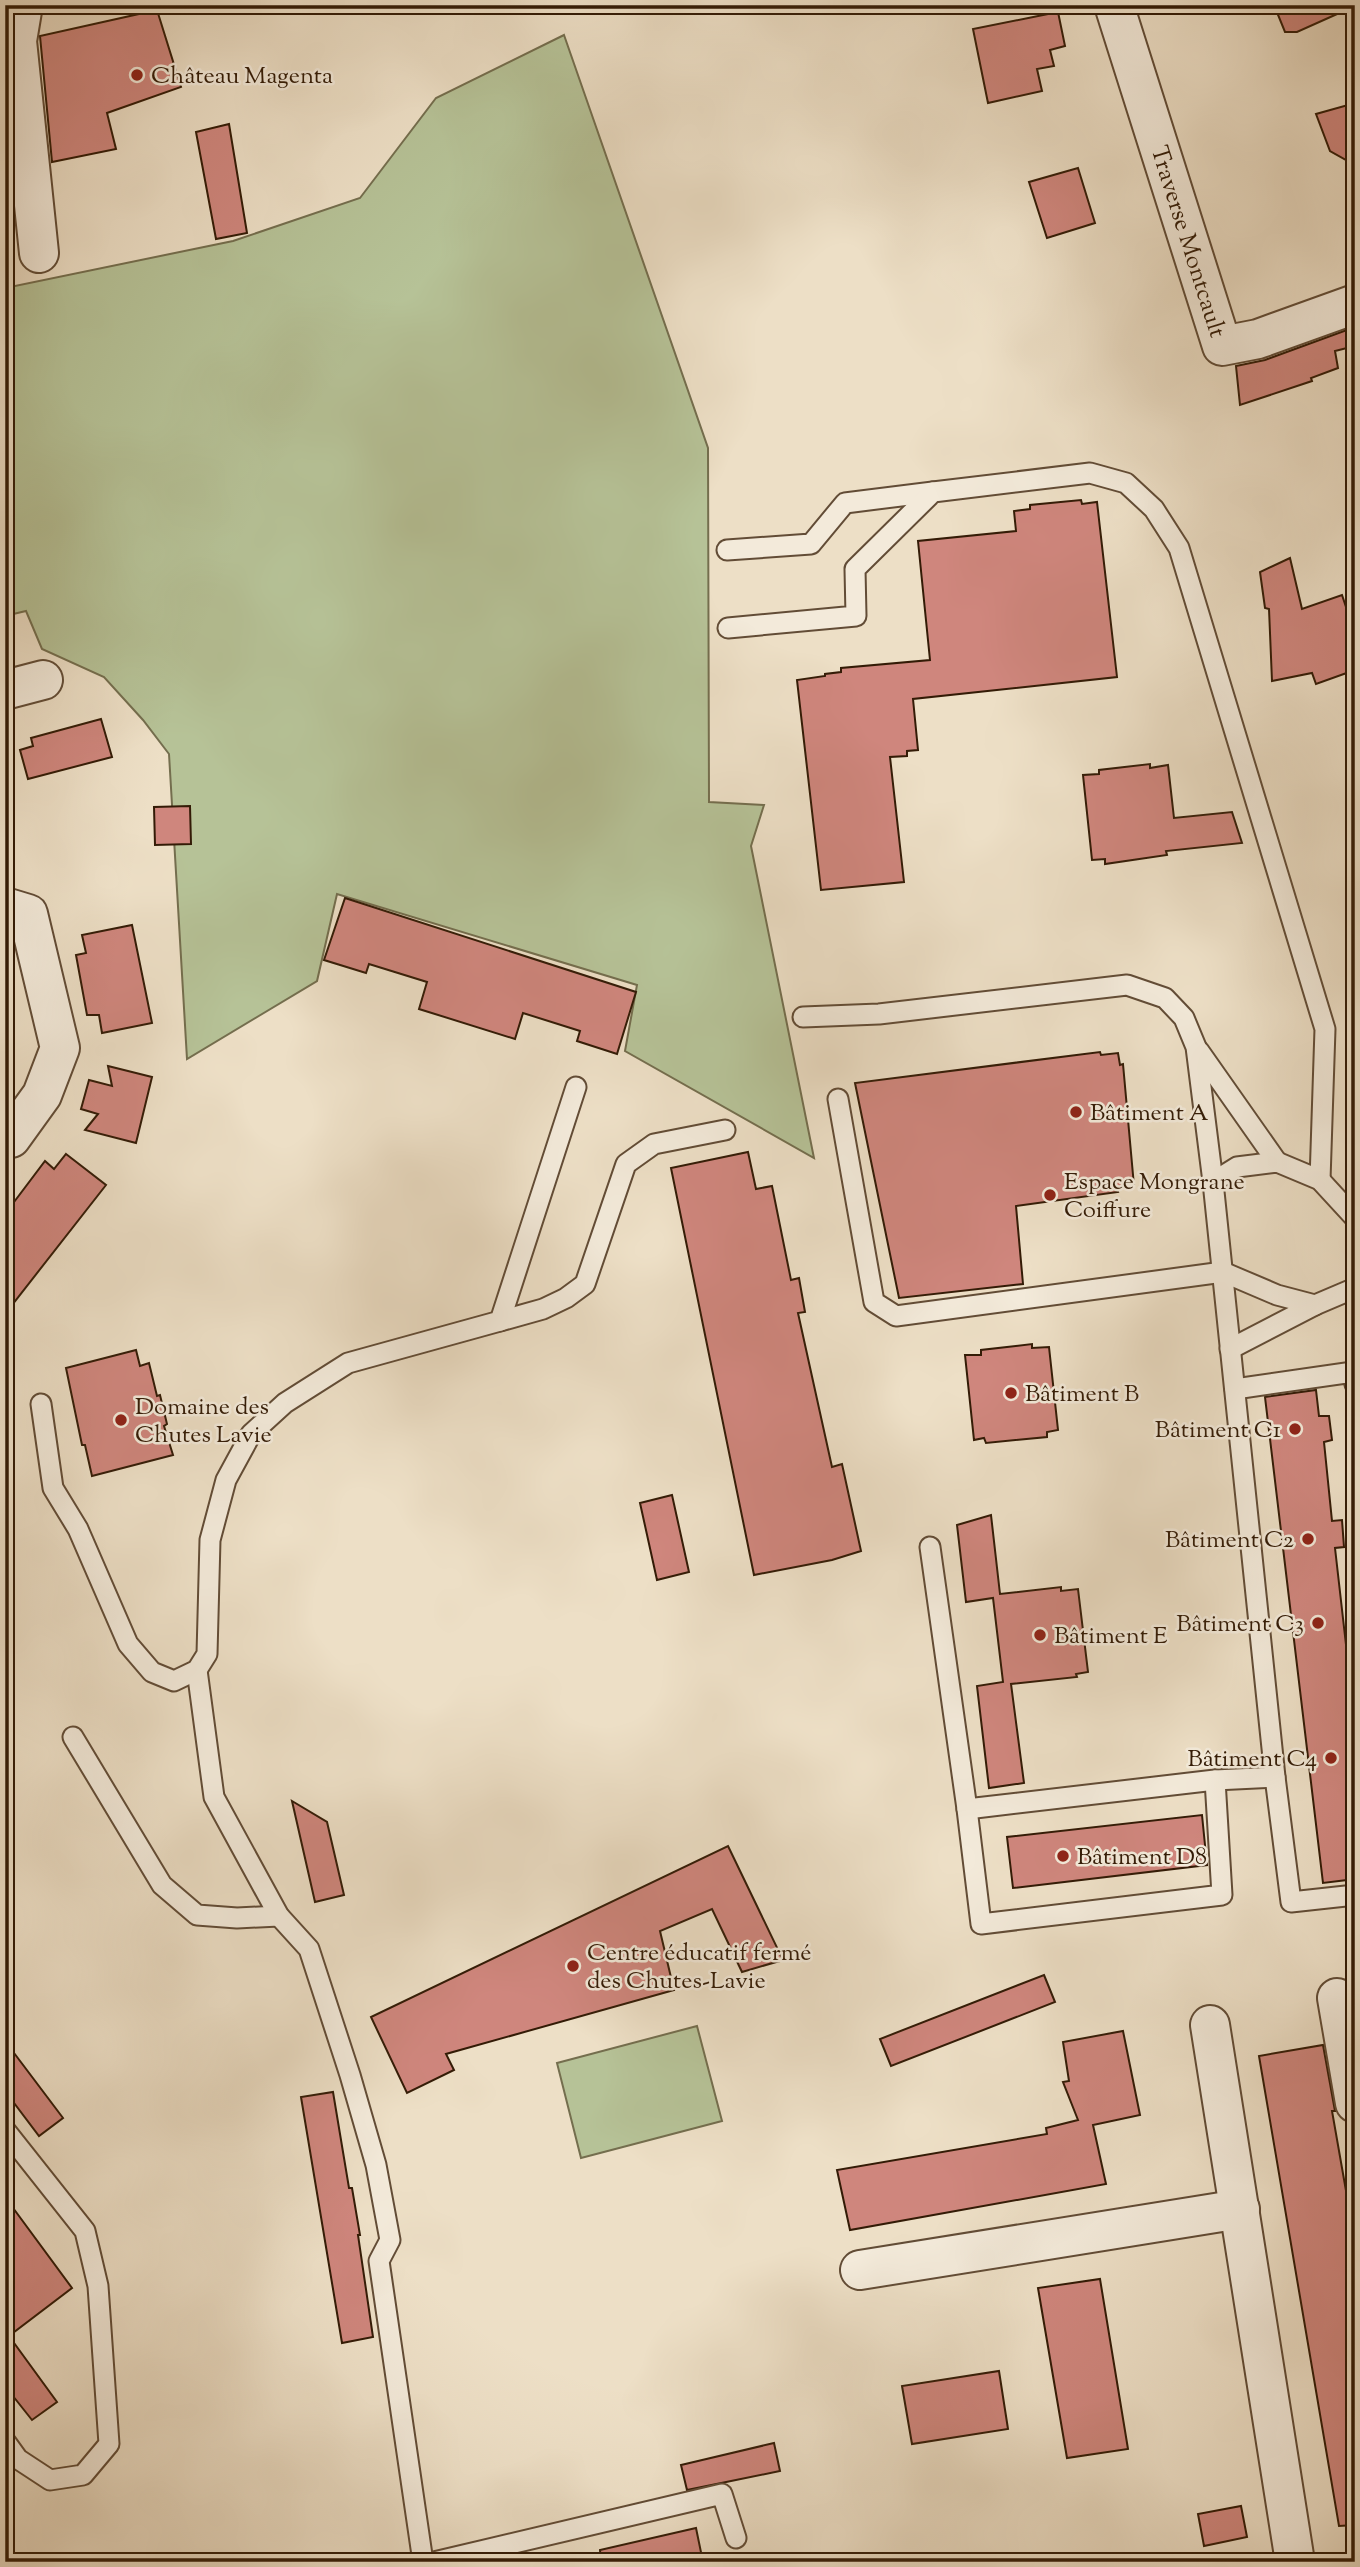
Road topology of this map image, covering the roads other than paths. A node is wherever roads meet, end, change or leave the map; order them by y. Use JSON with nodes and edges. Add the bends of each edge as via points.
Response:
{"nodes":[{"id":1,"x":19,"y":5,"type":"edge"},
{"id":2,"x":1114,"y":5,"type":"edge"},
{"id":3,"x":38,"y":253,"type":"dead end"},
{"id":4,"x":1355,"y":304,"type":"edge"},
{"id":5,"x":933,"y":492,"type":"junction"},
{"id":6,"x":727,"y":550,"type":"dead end"},
{"id":7,"x":728,"y":628,"type":"dead end"},
{"id":8,"x":43,"y":680,"type":"dead end"},
{"id":9,"x":5,"y":690,"type":"edge"},
{"id":10,"x":5,"y":907,"type":"edge"},
{"id":11,"x":803,"y":1017,"type":"dead end"},
{"id":12,"x":1196,"y":1047,"type":"junction"},
{"id":13,"x":576,"y":1087,"type":"dead end"},
{"id":14,"x":838,"y":1099,"type":"dead end"},
{"id":15,"x":725,"y":1130,"type":"dead end"},
{"id":16,"x":7,"y":1140,"type":"edge"},
{"id":17,"x":1277,"y":1162,"type":"junction"},
{"id":18,"x":1320,"y":1180,"type":"junction"},
{"id":19,"x":1213,"y":1182,"type":"junction"},
{"id":20,"x":1355,"y":1218,"type":"edge"},
{"id":21,"x":1223,"y":1272,"type":"junction"},
{"id":22,"x":1355,"y":1288,"type":"edge"},
{"id":23,"x":1315,"y":1305,"type":"junction"},
{"id":24,"x":500,"y":1321,"type":"junction"},
{"id":25,"x":1230,"y":1349,"type":"junction"},
{"id":26,"x":1355,"y":1384,"type":"edge"},
{"id":27,"x":1235,"y":1388,"type":"junction"},
{"id":28,"x":41,"y":1404,"type":"dead end"},
{"id":29,"x":930,"y":1547,"type":"dead end"},
{"id":30,"x":197,"y":1670,"type":"junction"},
{"id":31,"x":73,"y":1737,"type":"dead end"},
{"id":32,"x":1275,"y":1777,"type":"junction"},
{"id":33,"x":1215,"y":1780,"type":"junction"},
{"id":34,"x":967,"y":1809,"type":"junction"},
{"id":35,"x":1355,"y":1895,"type":"edge"},
{"id":36,"x":279,"y":1916,"type":"junction"},
{"id":37,"x":1337,"y":1998,"type":"dead end"},
{"id":38,"x":1210,"y":2025,"type":"dead end"},
{"id":39,"x":1355,"y":2103,"type":"edge"},
{"id":40,"x":5,"y":2130,"type":"edge"},
{"id":41,"x":1240,"y":2209,"type":"junction"},
{"id":42,"x":860,"y":2270,"type":"dead end"},
{"id":43,"x":5,"y":2441,"type":"edge"},
{"id":44,"x":736,"y":2538,"type":"dead end"},
{"id":45,"x":423,"y":2562,"type":"edge"},
{"id":46,"x":434,"y":2562,"type":"edge"},
{"id":47,"x":1295,"y":2562,"type":"edge"}],
"edges":[{"from":1,"to":3,"type":"street","via":[[17,41]]},
{"from":2,"to":4,"type":"street","name":"Traverse Montcault","via":[[1222,346],[1258,339]]},
{"from":5,"to":6,"type":"lane","via":[[845,503],[811,544]]},
{"from":5,"to":7,"type":"lane","via":[[855,569],[856,616]]},
{"from":5,"to":18,"type":"lane","via":[[1090,473],[1126,483],[1154,509],[1179,548],[1325,1029]]},
{"from":8,"to":9,"type":"street"},
{"from":10,"to":16,"type":"street","via":[[28,914],[60,1048],[42,1096]]},
{"from":11,"to":12,"type":"lane","via":[[879,1014],[1127,985],[1165,998],[1184,1018]]},
{"from":12,"to":17,"type":"lane"},
{"from":12,"to":19,"type":"lane"},
{"from":13,"to":24,"type":"lane"},
{"from":14,"to":21,"type":"lane","via":[[874,1302],[897,1316]]},
{"from":15,"to":24,"type":"lane","via":[[654,1144],[626,1164],[585,1283],[543,1309]]},
{"from":17,"to":18,"type":"lane"},
{"from":17,"to":19,"type":"lane","via":[[1237,1167]]},
{"from":18,"to":20,"type":"lane"},
{"from":19,"to":21,"type":"lane"},
{"from":21,"to":23,"type":"lane","via":[[1277,1296]]},
{"from":21,"to":25,"type":"lane"},
{"from":22,"to":23,"type":"lane"},
{"from":23,"to":25,"type":"lane"},
{"from":24,"to":30,"type":"lane","via":[[348,1363],[285,1403],[251,1434],[226,1480],[210,1540],[207,1654]]},
{"from":25,"to":27,"type":"lane"},
{"from":26,"to":27,"type":"lane","via":[[1353,1372]]},
{"from":27,"to":32,"type":"lane"},
{"from":28,"to":30,"type":"lane","via":[[53,1489],[78,1529],[128,1644],[152,1672],[174,1681]]},
{"from":29,"to":34,"type":"lane"},
{"from":30,"to":36,"type":"lane","via":[[214,1797]]},
{"from":31,"to":36,"type":"lane","via":[[162,1885],[197,1915]]},
{"from":32,"to":33,"type":"lane"},
{"from":32,"to":35,"type":"lane","via":[[1291,1902]]},
{"from":33,"to":34,"type":"lane"},
{"from":33,"to":34,"type":"lane","via":[[1222,1895],[981,1924]]},
{"from":36,"to":45,"type":"lane","via":[[309,1949],[376,2165],[390,2240],[379,2261]]},
{"from":37,"to":39,"type":"street"},
{"from":38,"to":41,"type":"street"},
{"from":40,"to":43,"type":"lane","via":[[85,2231],[98,2286],[108,2445],[83,2475],[50,2480],[18,2459]]},
{"from":41,"to":42,"type":"street"},
{"from":41,"to":47,"type":"street"},
{"from":44,"to":46,"type":"lane","via":[[722,2494]]}]}
